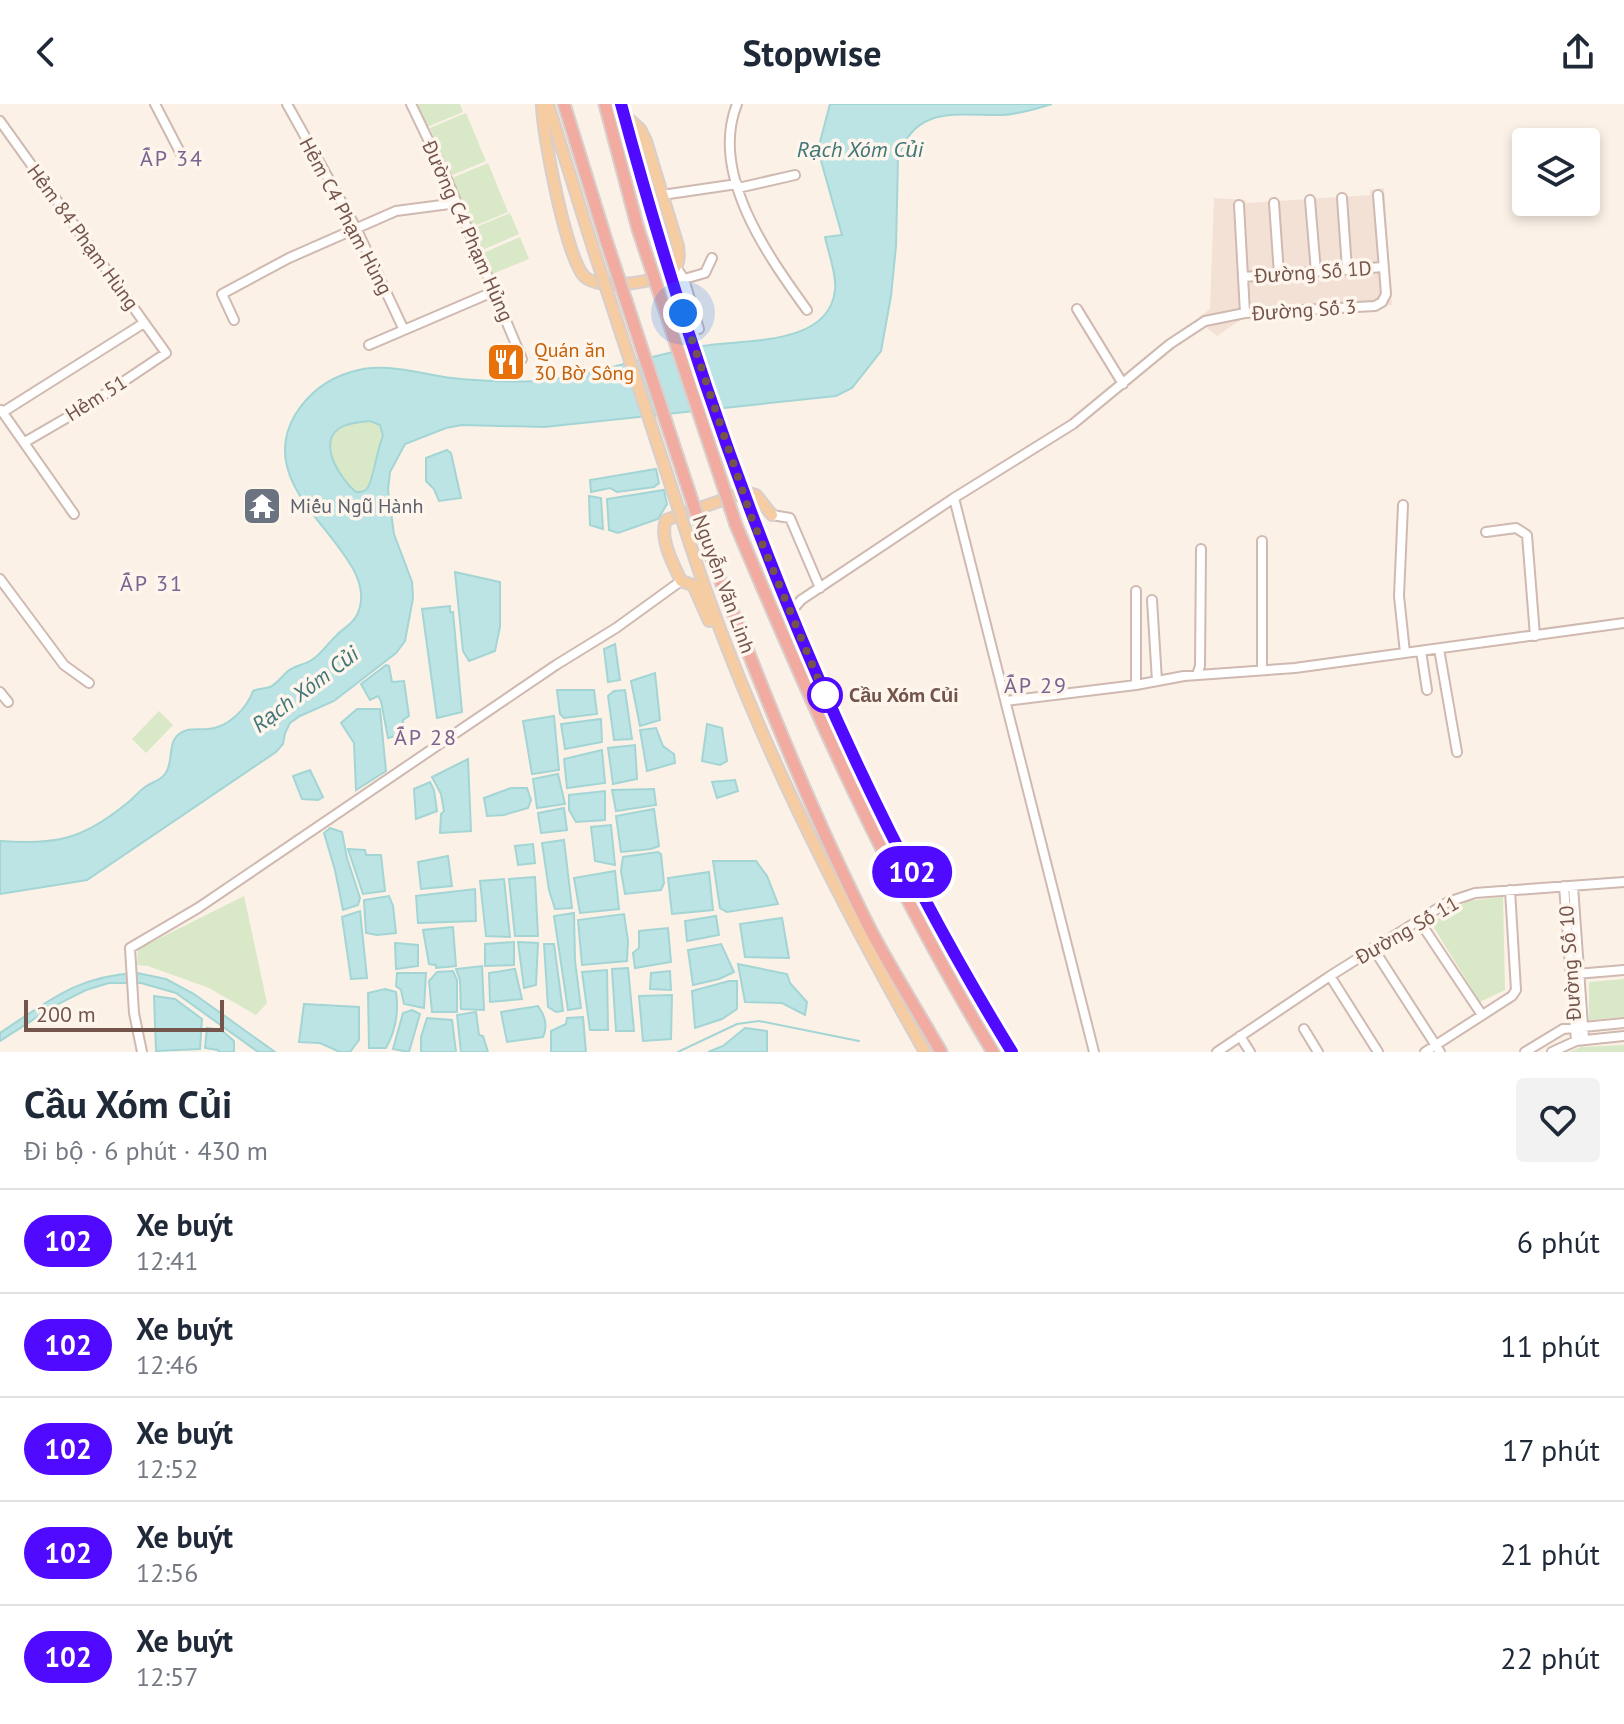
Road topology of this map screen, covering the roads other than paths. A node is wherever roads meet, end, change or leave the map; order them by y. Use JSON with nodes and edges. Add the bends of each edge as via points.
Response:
{"nodes":[{"id":1,"x":155,"y":104,"type":"edge"},
{"id":2,"x":287,"y":104,"type":"edge"},
{"id":3,"x":411,"y":104,"type":"edge"},
{"id":4,"x":545,"y":104,"type":"edge"},
{"id":5,"x":564,"y":104,"type":"edge"},
{"id":6,"x":605,"y":104,"type":"edge"},
{"id":7,"x":737,"y":104,"type":"edge"},
{"id":8,"x":622,"y":110,"type":"edge"},
{"id":9,"x":0,"y":121,"type":"edge"},
{"id":10,"x":182,"y":156,"type":"dead end"},
{"id":11,"x":795,"y":175,"type":"dead end"},
{"id":12,"x":738,"y":186,"type":"junction"},
{"id":13,"x":662,"y":195,"type":"junction"},
{"id":14,"x":1378,"y":195,"type":"dead end"},
{"id":15,"x":1342,"y":198,"type":"dead end"},
{"id":16,"x":1310,"y":200,"type":"dead end"},
{"id":17,"x":457,"y":203,"type":"junction"},
{"id":18,"x":1274,"y":203,"type":"dead end"},
{"id":19,"x":1239,"y":205,"type":"dead end"},
{"id":20,"x":356,"y":228,"type":"junction"},
{"id":21,"x":712,"y":258,"type":"dead end"},
{"id":22,"x":676,"y":267,"type":"junction"},
{"id":23,"x":1383,"y":267,"type":"junction"},
{"id":24,"x":1347,"y":269,"type":"junction"},
{"id":25,"x":1316,"y":272,"type":"junction"},
{"id":26,"x":1279,"y":274,"type":"junction"},
{"id":27,"x":1243,"y":277,"type":"junction"},
{"id":28,"x":684,"y":279,"type":"junction"},
{"id":29,"x":495,"y":291,"type":"junction"},
{"id":30,"x":1077,"y":309,"type":"dead end"},
{"id":31,"x":807,"y":310,"type":"dead end"},
{"id":32,"x":1245,"y":313,"type":"junction"},
{"id":33,"x":234,"y":320,"type":"dead end"},
{"id":34,"x":144,"y":323,"type":"junction"},
{"id":35,"x":403,"y":328,"type":"junction"},
{"id":36,"x":699,"y":329,"type":"dead end"},
{"id":37,"x":369,"y":345,"type":"dead end"},
{"id":38,"x":166,"y":353,"type":"joint"},
{"id":39,"x":522,"y":359,"type":"dead end"},
{"id":40,"x":1123,"y":384,"type":"junction"},
{"id":41,"x":2,"y":410,"type":"edge"},
{"id":42,"x":25,"y":442,"type":"junction"},
{"id":43,"x":954,"y":498,"type":"junction"},
{"id":44,"x":1403,"y":505,"type":"dead end"},
{"id":45,"x":74,"y":514,"type":"dead end"},
{"id":46,"x":772,"y":515,"type":"joint"},
{"id":47,"x":1486,"y":532,"type":"dead end"},
{"id":48,"x":1262,"y":541,"type":"dead end"},
{"id":49,"x":1201,"y":549,"type":"dead end"},
{"id":50,"x":0,"y":579,"type":"edge"},
{"id":51,"x":681,"y":581,"type":"junction"},
{"id":52,"x":820,"y":588,"type":"junction"},
{"id":53,"x":1136,"y":591,"type":"dead end"},
{"id":54,"x":783,"y":596,"type":"junction"},
{"id":55,"x":801,"y":600,"type":"junction"},
{"id":56,"x":1152,"y":600,"type":"dead end"},
{"id":57,"x":790,"y":613,"type":"junction"},
{"id":58,"x":1624,"y":623,"type":"edge"},
{"id":59,"x":1535,"y":636,"type":"junction"},
{"id":60,"x":723,"y":640,"type":"junction"},
{"id":61,"x":1439,"y":649,"type":"junction"},
{"id":62,"x":1421,"y":651,"type":"junction"},
{"id":63,"x":1405,"y":653,"type":"junction"},
{"id":64,"x":1262,"y":669,"type":"junction"},
{"id":65,"x":1197,"y":675,"type":"junction"},
{"id":66,"x":1157,"y":681,"type":"junction"},
{"id":67,"x":89,"y":683,"type":"dead end"},
{"id":68,"x":1136,"y":685,"type":"junction"},
{"id":69,"x":1427,"y":690,"type":"dead end"},
{"id":70,"x":0,"y":692,"type":"edge"},
{"id":71,"x":1006,"y":701,"type":"junction"},
{"id":72,"x":8,"y":702,"type":"dead end"},
{"id":73,"x":1457,"y":752,"type":"dead end"},
{"id":74,"x":1624,"y":882,"type":"edge"},
{"id":75,"x":1569,"y":886,"type":"junction"},
{"id":76,"x":1510,"y":890,"type":"junction"},
{"id":77,"x":1418,"y":919,"type":"junction"},
{"id":78,"x":1373,"y":948,"type":"junction"},
{"id":79,"x":1624,"y":970,"type":"edge"},
{"id":80,"x":1575,"y":974,"type":"junction"},
{"id":81,"x":1330,"y":976,"type":"junction"},
{"id":82,"x":1482,"y":1015,"type":"junction"},
{"id":83,"x":1624,"y":1023,"type":"edge"},
{"id":84,"x":1579,"y":1026,"type":"junction"},
{"id":85,"x":1304,"y":1029,"type":"dead end"},
{"id":86,"x":1240,"y":1036,"type":"junction"},
{"id":87,"x":1624,"y":1036,"type":"edge"},
{"id":88,"x":1580,"y":1040,"type":"junction"},
{"id":89,"x":1438,"y":1048,"type":"edge"},
{"id":90,"x":1314,"y":1050,"type":"edge"},
{"id":91,"x":142,"y":1052,"type":"edge"},
{"id":92,"x":925,"y":1052,"type":"edge"},
{"id":93,"x":941,"y":1052,"type":"edge"},
{"id":94,"x":993,"y":1052,"type":"edge"},
{"id":95,"x":1012,"y":1052,"type":"edge"},
{"id":96,"x":1094,"y":1052,"type":"edge"},
{"id":97,"x":1217,"y":1052,"type":"edge"},
{"id":98,"x":1250,"y":1052,"type":"edge"},
{"id":99,"x":1378,"y":1052,"type":"edge"},
{"id":100,"x":1425,"y":1052,"type":"edge"},
{"id":101,"x":1525,"y":1052,"type":"edge"},
{"id":102,"x":1552,"y":1052,"type":"edge"}],
"edges":[{"from":1,"to":10,"type":"street"},
{"from":2,"to":20,"type":"street","name":"Hẻm C4 Phạm Hùng"},
{"from":3,"to":17,"type":"street","name":"Đường C4 Phạm Hủng"},
{"from":4,"to":22,"type":"main road","via":[[551,172],[581,273],[595,283],[612,285],[660,276]]},
{"from":4,"to":60,"type":"main road","name":"Nguyễn Văn Linh","bridge":true},
{"from":5,"to":93,"type":"highway","name":"Nguyễn Văn Linh","bridge":true,"via":[[705,540],[759,682],[873,934]]},
{"from":6,"to":94,"type":"highway","name":"Nguyễn Văn Linh","bridge":true,"via":[[638,229],[736,525],[871,831]]},
{"from":7,"to":12,"type":"street","via":[[730,138]]},
{"from":8,"to":13,"type":"main road","via":[[643,135]]},
{"from":8,"to":54,"type":"main road","bridge":true,"via":[[653,224]]},
{"from":9,"to":34,"type":"street","name":"Hẻm 84 Phạm Hùng"},
{"from":11,"to":12,"type":"street"},
{"from":12,"to":13,"type":"street"},
{"from":12,"to":31,"type":"street","via":[[760,240]]},
{"from":13,"to":22,"type":"main road","via":[[679,253]]},
{"from":14,"to":23,"type":"street"},
{"from":15,"to":24,"type":"street"},
{"from":16,"to":25,"type":"street"},
{"from":17,"to":20,"type":"street","via":[[396,211]]},
{"from":17,"to":29,"type":"street","name":"Đường C4 Phạm Hủng"},
{"from":18,"to":26,"type":"street"},
{"from":19,"to":27,"type":"street"},
{"from":20,"to":33,"type":"street","via":[[222,294]]},
{"from":20,"to":35,"type":"street","name":"Hẻm C4 Phạm Hùng"},
{"from":21,"to":28,"type":"street","via":[[705,273]]},
{"from":22,"to":28,"type":"street"},
{"from":23,"to":24,"type":"street","name":"Đường Số 1D"},
{"from":23,"to":32,"type":"street","name":"Đường Số 3","via":[[1386,294],[1375,306]]},
{"from":24,"to":25,"type":"street","name":"Đường Số 1D"},
{"from":25,"to":26,"type":"street","name":"Đường Số 1D"},
{"from":26,"to":27,"type":"street","name":"Đường Số 1D"},
{"from":27,"to":32,"type":"street"},
{"from":28,"to":36,"type":"street"},
{"from":29,"to":35,"type":"street"},
{"from":29,"to":39,"type":"street","name":"Đường C4 Phạm Hủng"},
{"from":30,"to":40,"type":"street"},
{"from":32,"to":40,"type":"street","name":"Đường Số 3","via":[[1216,317],[1193,328]]},
{"from":34,"to":38,"type":"street","name":"Hẻm 84 Phạm Hùng"},
{"from":34,"to":41,"type":"street"},
{"from":35,"to":37,"type":"street"},
{"from":38,"to":42,"type":"street","name":"Hẻm 51"},
{"from":40,"to":43,"type":"street","via":[[1073,424]]},
{"from":41,"to":42,"type":"street"},
{"from":42,"to":45,"type":"street"},
{"from":43,"to":52,"type":"street"},
{"from":43,"to":71,"type":"street"},
{"from":44,"to":63,"type":"street","via":[[1399,596]]},
{"from":46,"to":51,"type":"main road","via":[[756,495],[745,492],[670,517],[663,536]]},
{"from":46,"to":52,"type":"street","via":[[790,518]]},
{"from":47,"to":59,"type":"street","via":[[1516,528],[1527,535]]},
{"from":48,"to":64,"type":"street"},
{"from":49,"to":65,"type":"street"},
{"from":50,"to":67,"type":"street","via":[[64,665]]},
{"from":51,"to":60,"type":"main road","via":[[693,585],[715,638]]},
{"from":51,"to":91,"type":"street","via":[[198,908],[130,948]]},
{"from":52,"to":55,"type":"street"},
{"from":53,"to":68,"type":"street"},
{"from":54,"to":55,"type":"street"},
{"from":54,"to":57,"type":"main road"},
{"from":55,"to":57,"type":"street"},
{"from":56,"to":66,"type":"street"},
{"from":57,"to":95,"type":"main road","via":[[877,807],[966,977]]},
{"from":58,"to":59,"type":"street"},
{"from":59,"to":61,"type":"street"},
{"from":60,"to":92,"type":"main road","name":"Nguyễn Văn Linh","via":[[809,833]]},
{"from":61,"to":62,"type":"street"},
{"from":61,"to":73,"type":"street"},
{"from":62,"to":63,"type":"street"},
{"from":62,"to":69,"type":"street"},
{"from":63,"to":64,"type":"street"},
{"from":64,"to":65,"type":"street"},
{"from":65,"to":66,"type":"street"},
{"from":66,"to":68,"type":"street"},
{"from":68,"to":71,"type":"street"},
{"from":70,"to":72,"type":"street"},
{"from":71,"to":96,"type":"street"},
{"from":74,"to":75,"type":"street","name":"Đường Số 11"},
{"from":75,"to":76,"type":"street","name":"Đường Số 11"},
{"from":75,"to":80,"type":"street","name":"Đường Số 10"},
{"from":76,"to":77,"type":"street","name":"Đường Số 11","via":[[1475,893]]},
{"from":76,"to":82,"type":"street","via":[[1516,990]]},
{"from":77,"to":78,"type":"street","name":"Đường Số 11"},
{"from":77,"to":82,"type":"street"},
{"from":78,"to":81,"type":"street","name":"Đường Số 11"},
{"from":78,"to":89,"type":"street"},
{"from":79,"to":80,"type":"street"},
{"from":80,"to":84,"type":"street","name":"Đường Số 10"},
{"from":81,"to":86,"type":"street","name":"Đường Số 11"},
{"from":81,"to":99,"type":"street"},
{"from":82,"to":89,"type":"street"},
{"from":83,"to":84,"type":"street"},
{"from":84,"to":88,"type":"street","name":"Đường Số 10"},
{"from":84,"to":101,"type":"street","via":[[1563,1029]]},
{"from":85,"to":90,"type":"street"},
{"from":86,"to":97,"type":"street","name":"Đường Số 11"},
{"from":86,"to":98,"type":"street"},
{"from":87,"to":88,"type":"street"},
{"from":88,"to":102,"type":"street"},
{"from":89,"to":100,"type":"street"}]}
